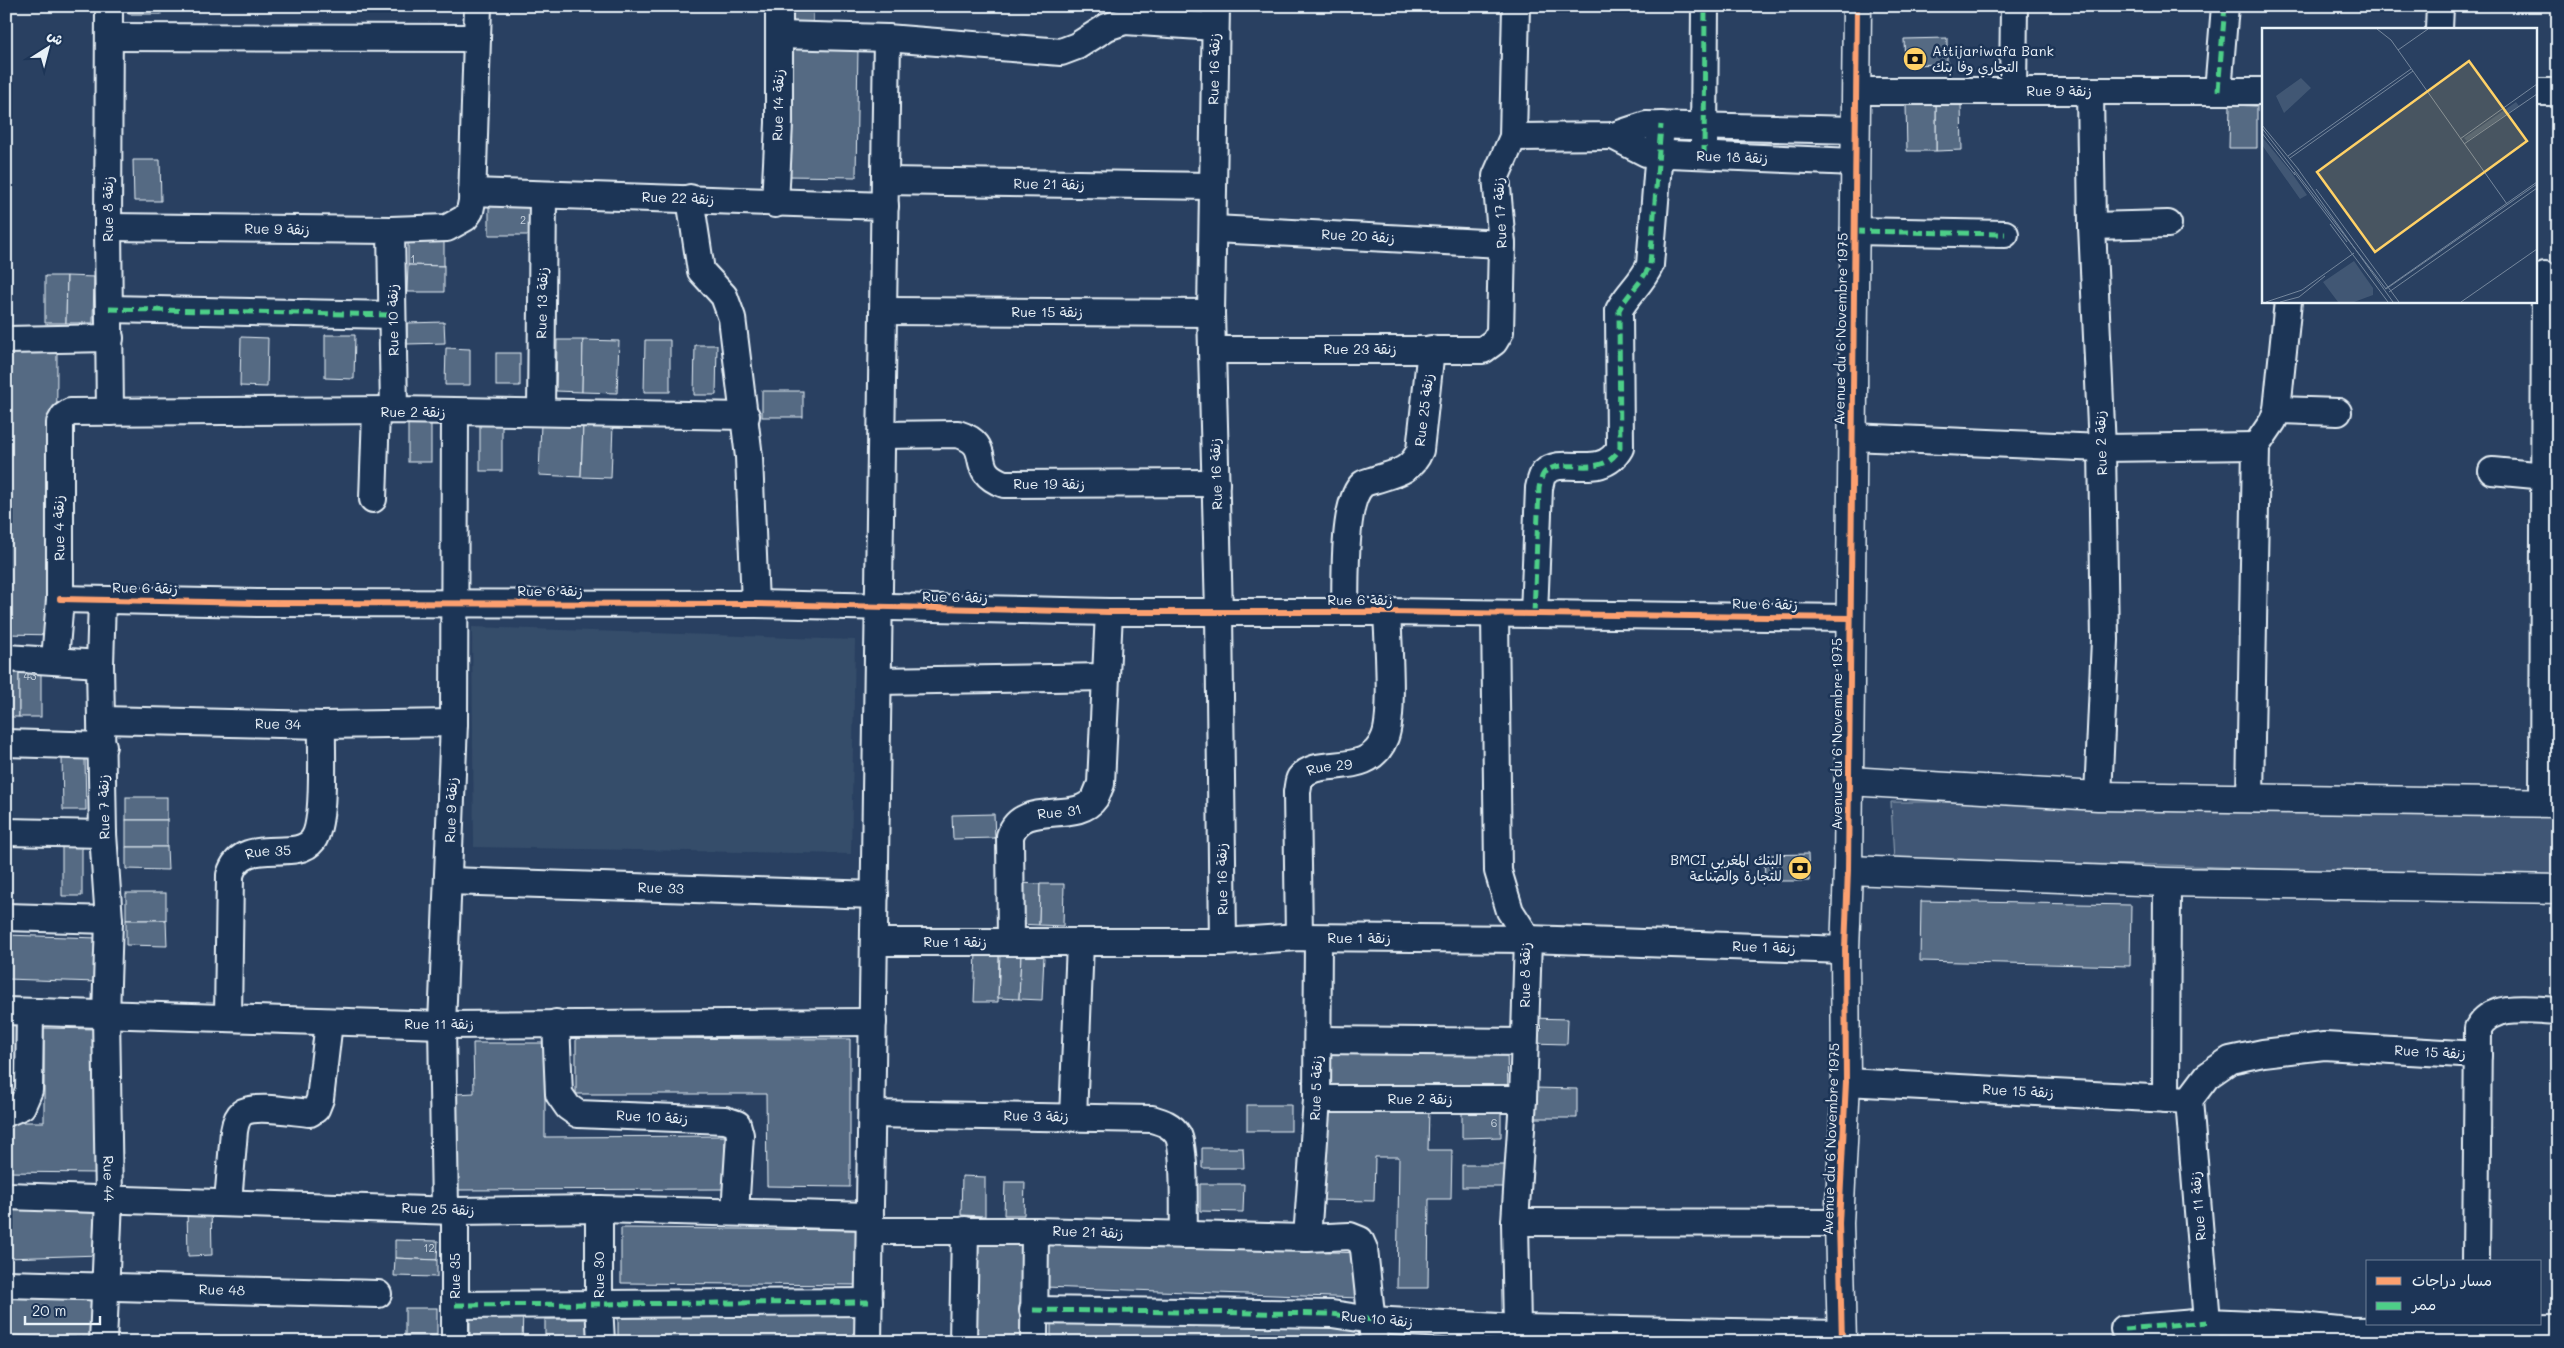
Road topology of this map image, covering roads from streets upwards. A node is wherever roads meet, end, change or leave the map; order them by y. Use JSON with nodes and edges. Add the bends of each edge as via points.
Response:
{"nodes":[{"id":1,"x":109,"y":6,"type":"edge"},
{"id":2,"x":478,"y":6,"type":"edge"},
{"id":3,"x":779,"y":6,"type":"edge"},
{"id":4,"x":1516,"y":6,"type":"edge"},
{"id":5,"x":1705,"y":6,"type":"edge"},
{"id":6,"x":1857,"y":6,"type":"edge"},
{"id":7,"x":2014,"y":6,"type":"edge"},
{"id":8,"x":2225,"y":6,"type":"edge"},
{"id":9,"x":2440,"y":6,"type":"edge"},
{"id":10,"x":1215,"y":17,"type":"edge"},
{"id":11,"x":2439,"y":28,"type":"edge"},
{"id":12,"x":778,"y":35,"type":"junction"},
{"id":13,"x":110,"y":37,"type":"junction"},
{"id":14,"x":478,"y":38,"type":"junction"},
{"id":15,"x":887,"y":38,"type":"junction"},
{"id":16,"x":1856,"y":91,"type":"junction"},
{"id":17,"x":2014,"y":91,"type":"junction"},
{"id":18,"x":2090,"y":91,"type":"junction"},
{"id":19,"x":2218,"y":91,"type":"junction"},
{"id":20,"x":2262,"y":91,"type":"edge"},
{"id":21,"x":2536,"y":92,"type":"edge"},
{"id":22,"x":2558,"y":92,"type":"edge"},
{"id":23,"x":1661,"y":125,"type":"junction"},
{"id":24,"x":1704,"y":126,"type":"junction"},
{"id":25,"x":1856,"y":130,"type":"junction"},
{"id":26,"x":1613,"y":136,"type":"junction"},
{"id":27,"x":1514,"y":137,"type":"junction"},
{"id":28,"x":1660,"y":154,"type":"junction"},
{"id":29,"x":1704,"y":156,"type":"junction"},
{"id":30,"x":1855,"y":162,"type":"junction"},
{"id":31,"x":1212,"y":186,"type":"junction"},
{"id":32,"x":472,"y":192,"type":"junction"},
{"id":33,"x":885,"y":194,"type":"junction"},
{"id":34,"x":543,"y":195,"type":"junction"},
{"id":35,"x":690,"y":198,"type":"junction"},
{"id":36,"x":775,"y":204,"type":"junction"},
{"id":37,"x":2168,"y":224,"type":"dead end"},
{"id":38,"x":2092,"y":226,"type":"junction"},
{"id":39,"x":108,"y":227,"type":"junction"},
{"id":40,"x":1214,"y":229,"type":"junction"},
{"id":41,"x":391,"y":230,"type":"junction"},
{"id":42,"x":1854,"y":231,"type":"junction"},
{"id":43,"x":2005,"y":234,"type":"dead end"},
{"id":44,"x":1502,"y":244,"type":"junction"},
{"id":45,"x":2546,"y":275,"type":"edge"},
{"id":46,"x":2288,"y":302,"type":"edge"},
{"id":47,"x":110,"y":309,"type":"junction"},
{"id":48,"x":883,"y":311,"type":"junction"},
{"id":49,"x":1212,"y":313,"type":"junction"},
{"id":50,"x":392,"y":315,"type":"junction"},
{"id":51,"x":1500,"y":332,"type":"joint"},
{"id":52,"x":110,"y":338,"type":"junction"},
{"id":53,"x":6,"y":340,"type":"edge"},
{"id":54,"x":1431,"y":349,"type":"junction"},
{"id":55,"x":1212,"y":350,"type":"junction"},
{"id":56,"x":2277,"y":410,"type":"junction"},
{"id":57,"x":81,"y":411,"type":"joint"},
{"id":58,"x":385,"y":411,"type":"junction"},
{"id":59,"x":110,"y":412,"type":"junction"},
{"id":60,"x":455,"y":412,"type":"junction"},
{"id":61,"x":541,"y":412,"type":"junction"},
{"id":62,"x":2338,"y":412,"type":"dead end"},
{"id":63,"x":746,"y":416,"type":"junction"},
{"id":64,"x":882,"y":435,"type":"junction"},
{"id":65,"x":1852,"y":437,"type":"junction"},
{"id":66,"x":2256,"y":446,"type":"junction"},
{"id":67,"x":2102,"y":448,"type":"junction"},
{"id":68,"x":2492,"y":471,"type":"dead end"},
{"id":69,"x":2546,"y":476,"type":"junction"},
{"id":70,"x":1216,"y":483,"type":"junction"},
{"id":71,"x":373,"y":498,"type":"dead end"},
{"id":72,"x":60,"y":599,"type":"junction"},
{"id":73,"x":102,"y":600,"type":"junction"},
{"id":74,"x":455,"y":604,"type":"junction"},
{"id":75,"x":755,"y":604,"type":"junction"},
{"id":76,"x":879,"y":608,"type":"junction"},
{"id":77,"x":1109,"y":612,"type":"junction"},
{"id":78,"x":1344,"y":612,"type":"junction"},
{"id":79,"x":1387,"y":612,"type":"junction"},
{"id":80,"x":1219,"y":613,"type":"junction"},
{"id":81,"x":1495,"y":614,"type":"junction"},
{"id":82,"x":1534,"y":614,"type":"junction"},
{"id":83,"x":1850,"y":618,"type":"junction"},
{"id":84,"x":2552,"y":633,"type":"edge"},
{"id":85,"x":6,"y":658,"type":"edge"},
{"id":86,"x":55,"y":660,"type":"junction"},
{"id":87,"x":100,"y":664,"type":"junction"},
{"id":88,"x":1106,"y":677,"type":"junction"},
{"id":89,"x":878,"y":681,"type":"junction"},
{"id":90,"x":102,"y":720,"type":"junction"},
{"id":91,"x":454,"y":723,"type":"junction"},
{"id":92,"x":322,"y":725,"type":"junction"},
{"id":93,"x":6,"y":743,"type":"edge"},
{"id":94,"x":103,"y":746,"type":"junction"},
{"id":95,"x":1849,"y":781,"type":"junction"},
{"id":96,"x":2098,"y":796,"type":"junction"},
{"id":97,"x":2250,"y":798,"type":"junction"},
{"id":98,"x":2550,"y":803,"type":"edge"},
{"id":99,"x":6,"y":832,"type":"edge"},
{"id":100,"x":103,"y":834,"type":"junction"},
{"id":101,"x":1848,"y":870,"type":"junction"},
{"id":102,"x":449,"y":881,"type":"junction"},
{"id":103,"x":2167,"y":882,"type":"junction"},
{"id":104,"x":2558,"y":889,"type":"edge"},
{"id":105,"x":875,"y":895,"type":"junction"},
{"id":106,"x":6,"y":917,"type":"edge"},
{"id":107,"x":109,"y":920,"type":"junction"},
{"id":108,"x":1308,"y":937,"type":"junction"},
{"id":109,"x":1528,"y":938,"type":"junction"},
{"id":110,"x":874,"y":942,"type":"junction"},
{"id":111,"x":1011,"y":942,"type":"junction"},
{"id":112,"x":1223,"y":942,"type":"junction"},
{"id":113,"x":1080,"y":943,"type":"junction"},
{"id":114,"x":1845,"y":950,"type":"junction"},
{"id":115,"x":2558,"y":1011,"type":"edge"},
{"id":116,"x":18,"y":1012,"type":"edge"},
{"id":117,"x":106,"y":1015,"type":"junction"},
{"id":118,"x":228,"y":1017,"type":"junction"},
{"id":119,"x":329,"y":1022,"type":"junction"},
{"id":120,"x":873,"y":1022,"type":"junction"},
{"id":121,"x":556,"y":1023,"type":"junction"},
{"id":122,"x":442,"y":1024,"type":"junction"},
{"id":123,"x":1318,"y":1040,"type":"junction"},
{"id":124,"x":1524,"y":1042,"type":"junction"},
{"id":125,"x":2478,"y":1055,"type":"junction"},
{"id":126,"x":1846,"y":1082,"type":"junction"},
{"id":127,"x":1317,"y":1099,"type":"junction"},
{"id":128,"x":1524,"y":1099,"type":"junction"},
{"id":129,"x":2178,"y":1099,"type":"junction"},
{"id":130,"x":6,"y":1113,"type":"edge"},
{"id":131,"x":872,"y":1114,"type":"junction"},
{"id":132,"x":1073,"y":1117,"type":"junction"},
{"id":133,"x":6,"y":1196,"type":"edge"},
{"id":134,"x":109,"y":1199,"type":"junction"},
{"id":135,"x":228,"y":1202,"type":"junction"},
{"id":136,"x":599,"y":1209,"type":"junction"},
{"id":137,"x":450,"y":1210,"type":"junction"},
{"id":138,"x":735,"y":1212,"type":"junction"},
{"id":139,"x":1515,"y":1222,"type":"junction"},
{"id":140,"x":870,"y":1223,"type":"junction"},
{"id":141,"x":1840,"y":1223,"type":"junction"},
{"id":142,"x":965,"y":1230,"type":"junction"},
{"id":143,"x":1035,"y":1230,"type":"junction"},
{"id":144,"x":1184,"y":1235,"type":"junction"},
{"id":145,"x":1307,"y":1238,"type":"junction"},
{"id":146,"x":2476,"y":1260,"type":"edge"},
{"id":147,"x":6,"y":1284,"type":"edge"},
{"id":148,"x":104,"y":1286,"type":"junction"},
{"id":149,"x":378,"y":1294,"type":"dead end"},
{"id":150,"x":869,"y":1302,"type":"junction"},
{"id":151,"x":599,"y":1304,"type":"junction"},
{"id":152,"x":456,"y":1305,"type":"junction"},
{"id":153,"x":1033,"y":1310,"type":"junction"},
{"id":154,"x":2475,"y":1327,"type":"edge"},
{"id":155,"x":1517,"y":1328,"type":"junction"},
{"id":156,"x":2124,"y":1329,"type":"dead end"},
{"id":157,"x":2558,"y":1329,"type":"edge"},
{"id":158,"x":1373,"y":1331,"type":"edge"},
{"id":159,"x":2207,"y":1332,"type":"edge"},
{"id":160,"x":1550,"y":1335,"type":"edge"},
{"id":161,"x":2348,"y":1336,"type":"edge"},
{"id":162,"x":1842,"y":1338,"type":"edge"},
{"id":163,"x":103,"y":1342,"type":"edge"},
{"id":164,"x":455,"y":1342,"type":"edge"},
{"id":165,"x":601,"y":1342,"type":"edge"},
{"id":166,"x":868,"y":1342,"type":"edge"},
{"id":167,"x":963,"y":1342,"type":"edge"},
{"id":168,"x":1034,"y":1342,"type":"edge"}],
"edges":[{"from":1,"to":13,"type":"street","name":"Rue 8 زنقة"},
{"from":2,"to":14,"type":"street"},
{"from":3,"to":12,"type":"street","name":"Rue 14 زنقة"},
{"from":4,"to":27,"type":"street","name":"Rue 17 زنقة"},
{"from":5,"to":24,"type":"street"},
{"from":6,"to":16,"type":"street","name":"Avenue du 6 Novembre 1975"},
{"from":7,"to":17,"type":"street"},
{"from":8,"to":19,"type":"street"},
{"from":9,"to":11,"type":"street"},
{"from":10,"to":15,"type":"street","via":[[1126,21],[1107,27],[1061,52]]},
{"from":10,"to":31,"type":"street","name":"Rue 16 زنقة"},
{"from":12,"to":15,"type":"street"},
{"from":12,"to":36,"type":"street","name":"Rue 14 زنقة","via":[[779,123]]},
{"from":13,"to":14,"type":"street"},
{"from":13,"to":39,"type":"street","name":"Rue 8 زنقة"},
{"from":14,"to":32,"type":"street"},
{"from":15,"to":33,"type":"street"},
{"from":16,"to":17,"type":"street","name":"Rue 9 زنقة"},
{"from":16,"to":25,"type":"street","name":"Avenue du 6 Novembre 1975"},
{"from":17,"to":18,"type":"street","name":"Rue 9 زنقة"},
{"from":18,"to":19,"type":"street","name":"Rue 9 زنقة"},
{"from":18,"to":38,"type":"street","name":"Rue 2 زنقة"},
{"from":19,"to":20,"type":"street","name":"Rue 9 زنقة"},
{"from":21,"to":22,"type":"street"},
{"from":23,"to":24,"type":"street","name":"Rue 18 زنقة"},
{"from":23,"to":26,"type":"street","name":"Rue 18 زنقة","via":[[1646,125]]},
{"from":23,"to":28,"type":"street"},
{"from":24,"to":25,"type":"street","name":"Rue 18 زنقة"},
{"from":24,"to":29,"type":"street"},
{"from":25,"to":30,"type":"street","name":"Avenue du 6 Novembre 1975"},
{"from":26,"to":27,"type":"street","name":"Rue 18 زنقة"},
{"from":26,"to":28,"type":"street","name":"Rue 18 زنقة","via":[[1646,153]]},
{"from":27,"to":44,"type":"street","name":"Rue 17 زنقة","via":[[1496,176]]},
{"from":28,"to":29,"type":"street","name":"Rue 18 زنقة"},
{"from":28,"to":82,"type":"street","via":[[1650,264],[1644,279],[1624,299],[1619,310],[1620,448],[1615,457],[1601,465],[1553,468],[1543,474],[1539,488]]},
{"from":29,"to":30,"type":"street","name":"Rue 18 زنقة"},
{"from":30,"to":42,"type":"street","name":"Avenue du 6 Novembre 1975"},
{"from":31,"to":33,"type":"street","name":"Rue 21 زنقة"},
{"from":31,"to":40,"type":"street","name":"Rue 16 زنقة"},
{"from":32,"to":34,"type":"street","name":"Rue 22 زنقة"},
{"from":32,"to":41,"type":"street","name":"Rue 9 زنقة","via":[[470,211],[459,223],[447,228]]},
{"from":33,"to":36,"type":"street","name":"Rue 22 زنقة"},
{"from":33,"to":48,"type":"street"},
{"from":34,"to":35,"type":"street","name":"Rue 22 زنقة"},
{"from":34,"to":61,"type":"street","name":"Rue 13 زنقة"},
{"from":35,"to":36,"type":"street","name":"Rue 22 زنقة"},
{"from":35,"to":63,"type":"street","via":[[701,271],[724,296],[732,318]]},
{"from":37,"to":38,"type":"street"},
{"from":38,"to":67,"type":"street","name":"Rue 2 زنقة"},
{"from":39,"to":41,"type":"street","name":"Rue 9 زنقة"},
{"from":39,"to":47,"type":"street","name":"Rue 8 زنقة"},
{"from":40,"to":44,"type":"street","name":"Rue 20 زنقة"},
{"from":40,"to":49,"type":"street","name":"Rue 16 زنقة"},
{"from":41,"to":50,"type":"street","name":"Rue 10 زنقة"},
{"from":42,"to":43,"type":"street"},
{"from":42,"to":65,"type":"street","name":"Avenue du 6 Novembre 1975"},
{"from":44,"to":51,"type":"street","name":"Rue 17 زنقة"},
{"from":45,"to":69,"type":"street"},
{"from":46,"to":56,"type":"street"},
{"from":47,"to":50,"type":"street"},
{"from":47,"to":52,"type":"street","name":"Rue 8 زنقة"},
{"from":48,"to":49,"type":"street","name":"Rue 15 زنقة"},
{"from":48,"to":64,"type":"street"},
{"from":49,"to":55,"type":"street","name":"Rue 16 زنقة"},
{"from":50,"to":58,"type":"street","name":"Rue 10 زنقة"},
{"from":51,"to":54,"type":"street","name":"Rue 23 زنقة","via":[[1494,342],[1483,350]]},
{"from":52,"to":53,"type":"street"},
{"from":52,"to":59,"type":"street","name":"Rue 8 زنقة"},
{"from":54,"to":55,"type":"street","name":"Rue 23 زنقة"},
{"from":54,"to":78,"type":"street","name":"Rue 25 زنقة","via":[[1420,450],[1415,463],[1403,471],[1364,484],[1354,496],[1349,512]]},
{"from":55,"to":70,"type":"street","name":"Rue 16 زنقة"},
{"from":56,"to":62,"type":"street"},
{"from":56,"to":66,"type":"street"},
{"from":57,"to":59,"type":"street","name":"Rue 2 زنقة"},
{"from":57,"to":72,"type":"street","name":"Rue 4 زنقة","via":[[66,413],[60,423]]},
{"from":58,"to":59,"type":"street","name":"Rue 2 زنقة"},
{"from":58,"to":60,"type":"street","name":"Rue 2 زنقة"},
{"from":58,"to":71,"type":"street"},
{"from":60,"to":61,"type":"street","name":"Rue 2 زنقة"},
{"from":60,"to":74,"type":"street","name":"Rue 9 زنقة"},
{"from":61,"to":63,"type":"street","name":"Rue 2 زنقة"},
{"from":63,"to":75,"type":"street"},
{"from":64,"to":70,"type":"street","name":"Rue 19 زنقة","via":[[958,434],[970,437],[978,445],[983,470],[991,480],[1004,484]]},
{"from":64,"to":76,"type":"street"},
{"from":65,"to":67,"type":"street"},
{"from":65,"to":83,"type":"street","name":"Avenue du 6 Novembre 1975"},
{"from":66,"to":67,"type":"street"},
{"from":66,"to":97,"type":"street"},
{"from":67,"to":96,"type":"street","name":"Rue 2 زنقة","via":[[2104,640]]},
{"from":68,"to":69,"type":"street"},
{"from":69,"to":84,"type":"street"},
{"from":70,"to":80,"type":"street","name":"Rue 16 زنقة"},
{"from":72,"to":73,"type":"street","name":"Rue 6 زنقة"},
{"from":72,"to":86,"type":"street","name":"Rue 4 زنقة"},
{"from":73,"to":74,"type":"street","name":"Rue 6 زنقة"},
{"from":73,"to":87,"type":"street","name":"Rue 7 زنقة"},
{"from":74,"to":75,"type":"street","name":"Rue 6 زنقة"},
{"from":74,"to":91,"type":"street","name":"Rue 9 زنقة"},
{"from":75,"to":76,"type":"street","name":"Rue 6 زنقة"},
{"from":76,"to":77,"type":"street","name":"Rue 6 زنقة"},
{"from":76,"to":89,"type":"street"},
{"from":77,"to":80,"type":"street","name":"Rue 6 زنقة"},
{"from":77,"to":88,"type":"street","name":"Rue 31"},
{"from":78,"to":79,"type":"street","name":"Rue 6 زنقة"},
{"from":78,"to":80,"type":"street","name":"Rue 6 زنقة"},
{"from":79,"to":81,"type":"street","name":"Rue 6 زنقة"},
{"from":79,"to":108,"type":"street","name":"Rue 29","via":[[1388,715],[1385,737],[1364,761],[1309,770],[1300,778],[1297,792]]},
{"from":80,"to":112,"type":"street","name":"Rue 16 زنقة"},
{"from":81,"to":82,"type":"street","name":"Rue 6 زنقة"},
{"from":81,"to":109,"type":"street","name":"Rue 8 زنقة","via":[[1498,871],[1510,911]]},
{"from":82,"to":83,"type":"street","name":"Rue 6 زنقة"},
{"from":83,"to":95,"type":"street","name":"Avenue du 6 Novembre 1975"},
{"from":84,"to":98,"type":"street"},
{"from":85,"to":86,"type":"street"},
{"from":86,"to":87,"type":"street"},
{"from":87,"to":90,"type":"street","name":"Rue 7 زنقة"},
{"from":88,"to":89,"type":"street"},
{"from":88,"to":111,"type":"street","name":"Rue 31","via":[[1101,784],[1094,799],[1084,807],[1025,817],[1013,826],[1010,836]]},
{"from":89,"to":105,"type":"street"},
{"from":90,"to":92,"type":"street","name":"Rue 34"},
{"from":90,"to":94,"type":"street","name":"Rue 7 زنقة"},
{"from":91,"to":92,"type":"street","name":"Rue 34"},
{"from":91,"to":102,"type":"street","name":"Rue 9 زنقة"},
{"from":92,"to":118,"type":"street","name":"Rue 35","via":[[321,807],[313,841],[302,847],[246,854],[233,866],[230,874]]},
{"from":93,"to":94,"type":"street"},
{"from":94,"to":100,"type":"street","name":"Rue 7 زنقة"},
{"from":95,"to":96,"type":"street"},
{"from":95,"to":101,"type":"street","name":"Avenue du 6 Novembre 1975"},
{"from":96,"to":97,"type":"street"},
{"from":97,"to":98,"type":"street"},
{"from":99,"to":100,"type":"street"},
{"from":100,"to":107,"type":"street","name":"Rue 7 زنقة"},
{"from":101,"to":103,"type":"street"},
{"from":101,"to":114,"type":"street","name":"Avenue du 6 Novembre 1975"},
{"from":102,"to":105,"type":"street","name":"Rue 33"},
{"from":102,"to":122,"type":"street","name":"Rue 9 زنقة"},
{"from":103,"to":104,"type":"street"},
{"from":103,"to":129,"type":"street","name":"Rue 11 زنقة"},
{"from":105,"to":110,"type":"street"},
{"from":106,"to":107,"type":"street"},
{"from":107,"to":117,"type":"street","name":"Rue 7 زنقة"},
{"from":108,"to":109,"type":"street","name":"Rue 1 زنقة"},
{"from":108,"to":112,"type":"street","name":"Rue 1 زنقة"},
{"from":108,"to":123,"type":"street","name":"Rue 5 زنقة"},
{"from":109,"to":114,"type":"street","name":"Rue 1 زنقة"},
{"from":109,"to":124,"type":"street","name":"Rue 8 زنقة"},
{"from":110,"to":111,"type":"street","name":"Rue 1 زنقة"},
{"from":110,"to":120,"type":"street"},
{"from":111,"to":113,"type":"street","name":"Rue 1 زنقة"},
{"from":112,"to":113,"type":"street","name":"Rue 1 زنقة"},
{"from":113,"to":132,"type":"street"},
{"from":114,"to":126,"type":"street","name":"Avenue du 6 Novembre 1975"},
{"from":115,"to":125,"type":"street","via":[[2507,1009],[2482,1020],[2478,1028]]},
{"from":116,"to":117,"type":"street","name":"Rue 11 زنقة"},
{"from":116,"to":130,"type":"street","via":[[29,1090],[22,1106]]},
{"from":117,"to":118,"type":"street","name":"Rue 11 زنقة"},
{"from":117,"to":134,"type":"street","name":"Rue 44"},
{"from":118,"to":119,"type":"street","name":"Rue 11 زنقة"},
{"from":119,"to":122,"type":"street","name":"Rue 11 زنقة"},
{"from":119,"to":135,"type":"street","via":[[316,1109],[310,1113],[253,1108],[242,1113],[237,1120]]},
{"from":120,"to":121,"type":"street","name":"Rue 11 زنقة"},
{"from":120,"to":131,"type":"street"},
{"from":121,"to":122,"type":"street","name":"Rue 11 زنقة"},
{"from":121,"to":138,"type":"street","name":"Rue 10 زنقة","via":[[559,1094],[578,1114],[725,1120],[737,1124],[740,1135]]},
{"from":122,"to":137,"type":"street","name":"Rue 9 زنقة"},
{"from":123,"to":124,"type":"street"},
{"from":123,"to":127,"type":"street","name":"Rue 5 زنقة"},
{"from":124,"to":128,"type":"street","name":"Rue 8 زنقة"},
{"from":125,"to":129,"type":"street","name":"Rue 15 زنقة","via":[[2324,1046],[2263,1053],[2230,1060]]},
{"from":125,"to":146,"type":"street"},
{"from":126,"to":129,"type":"street","name":"Rue 15 زنقة"},
{"from":126,"to":141,"type":"street","name":"Avenue du 6 Novembre 1975"},
{"from":127,"to":128,"type":"street","name":"Rue 2 زنقة"},
{"from":127,"to":145,"type":"street","name":"Rue 5 زنقة"},
{"from":128,"to":139,"type":"street","name":"Rue 8 زنقة"},
{"from":129,"to":159,"type":"street","name":"Rue 11 زنقة"},
{"from":131,"to":132,"type":"street","name":"Rue 3 زنقة"},
{"from":131,"to":140,"type":"street"},
{"from":132,"to":144,"type":"street","name":"Rue 3 زنقة","via":[[1152,1119],[1172,1128],[1178,1136],[1181,1151]]},
{"from":133,"to":134,"type":"street","name":"Rue 25 زنقة"},
{"from":134,"to":135,"type":"street","name":"Rue 25 زنقة"},
{"from":134,"to":148,"type":"street","name":"Rue 44"},
{"from":135,"to":137,"type":"street","name":"Rue 25 زنقة"},
{"from":136,"to":137,"type":"street","name":"Rue 25 زنقة"},
{"from":136,"to":138,"type":"street","name":"Rue 25 زنقة"},
{"from":136,"to":151,"type":"street","name":"Rue 30"},
{"from":137,"to":152,"type":"street","name":"Rue 35"},
{"from":138,"to":140,"type":"street","name":"Rue 25 زنقة"},
{"from":139,"to":141,"type":"street"},
{"from":139,"to":155,"type":"street","name":"Rue 8 زنقة"},
{"from":140,"to":142,"type":"street","name":"Rue 21 زنقة"},
{"from":140,"to":150,"type":"street"},
{"from":141,"to":162,"type":"street","name":"Avenue du 6 Novembre 1975"},
{"from":142,"to":143,"type":"street","name":"Rue 21 زنقة"},
{"from":142,"to":167,"type":"street"},
{"from":143,"to":144,"type":"street","name":"Rue 21 زنقة"},
{"from":143,"to":153,"type":"street"},
{"from":144,"to":145,"type":"street","name":"Rue 21 زنقة"},
{"from":145,"to":158,"type":"street","via":[[1350,1236],[1360,1240],[1364,1249]]},
{"from":147,"to":148,"type":"street","name":"Rue 48"},
{"from":148,"to":149,"type":"street","name":"Rue 48"},
{"from":148,"to":163,"type":"street","name":"Rue 44"},
{"from":150,"to":151,"type":"street"},
{"from":150,"to":166,"type":"street"},
{"from":151,"to":152,"type":"street"},
{"from":151,"to":165,"type":"street","name":"Rue 30"},
{"from":152,"to":164,"type":"street","name":"Rue 35"},
{"from":153,"to":158,"type":"street","name":"Rue 10 زنقة","via":[[1332,1314]]},
{"from":153,"to":168,"type":"street"},
{"from":154,"to":157,"type":"street"},
{"from":154,"to":161,"type":"street"},
{"from":155,"to":158,"type":"street","name":"Rue 10 زنقة"},
{"from":155,"to":160,"type":"street","name":"Rue 10 زنقة"},
{"from":156,"to":159,"type":"street"},
{"from":159,"to":161,"type":"street","via":[[2301,1326]]},
{"from":160,"to":162,"type":"street","name":"Rue 10 زنقة"}]}
